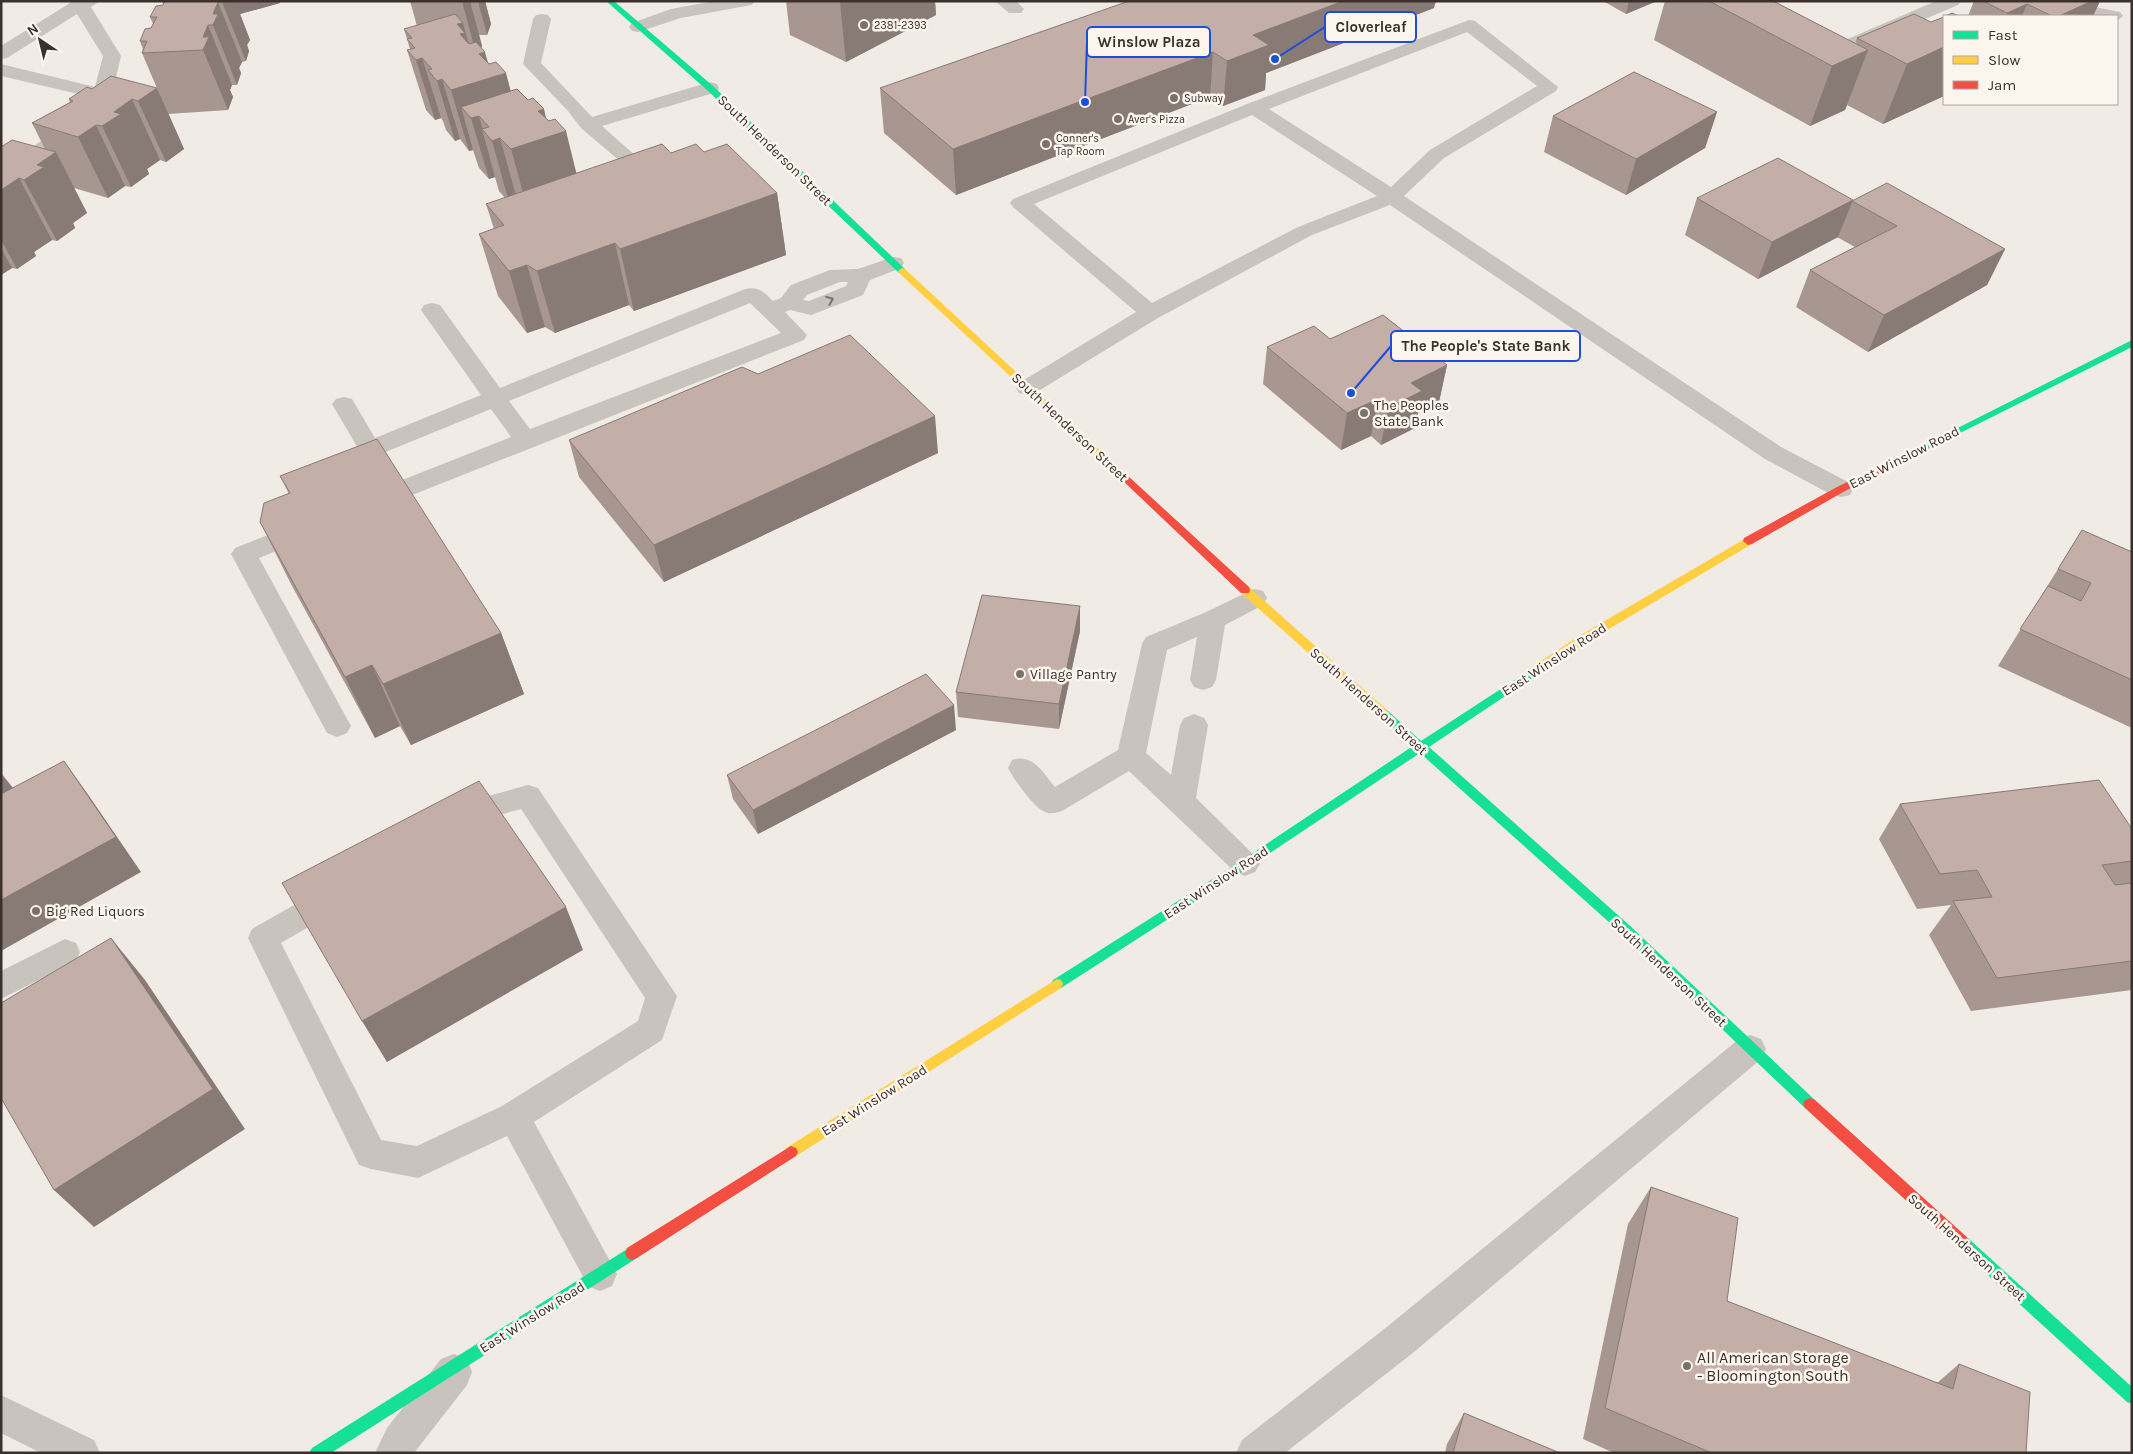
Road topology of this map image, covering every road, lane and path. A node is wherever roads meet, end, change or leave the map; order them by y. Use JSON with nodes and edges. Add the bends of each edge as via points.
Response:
{"nodes":[{"id":1,"x":609,"y":1,"type":"edge"},
{"id":2,"x":746,"y":1,"type":"edge"},
{"id":3,"x":1952,"y":1,"type":"edge"},
{"id":4,"x":2037,"y":1,"type":"edge"},
{"id":5,"x":83,"y":2,"type":"edge"},
{"id":6,"x":2105,"y":15,"type":"edge"},
{"id":7,"x":2118,"y":18,"type":"edge"},
{"id":8,"x":542,"y":19,"type":"dead end"},
{"id":9,"x":2132,"y":20,"type":"edge"},
{"id":10,"x":638,"y":27,"type":"junction"},
{"id":11,"x":1804,"y":41,"type":"edge"},
{"id":12,"x":1,"y":54,"type":"edge"},
{"id":13,"x":1,"y":70,"type":"edge"},
{"id":14,"x":710,"y":88,"type":"junction"},
{"id":15,"x":102,"y":94,"type":"junction"},
{"id":16,"x":1254,"y":108,"type":"junction"},
{"id":17,"x":588,"y":124,"type":"junction"},
{"id":18,"x":628,"y":158,"type":"edge"},
{"id":19,"x":1,"y":180,"type":"edge"},
{"id":20,"x":1392,"y":197,"type":"junction"},
{"id":21,"x":893,"y":263,"type":"junction"},
{"id":22,"x":779,"y":306,"type":"junction"},
{"id":23,"x":432,"y":310,"type":"dead end"},
{"id":24,"x":1150,"y":313,"type":"junction"},
{"id":25,"x":2132,"y":343,"type":"edge"},
{"id":26,"x":736,"y":358,"type":"junction"},
{"id":27,"x":735,"y":381,"type":"edge"},
{"id":28,"x":1028,"y":388,"type":"junction"},
{"id":29,"x":496,"y":399,"type":"junction"},
{"id":30,"x":344,"y":404,"type":"dead end"},
{"id":31,"x":586,"y":416,"type":"junction"},
{"id":32,"x":607,"y":429,"type":"edge"},
{"id":33,"x":525,"y":440,"type":"junction"},
{"id":34,"x":1841,"y":488,"type":"junction"},
{"id":35,"x":355,"y":508,"type":"edge"},
{"id":36,"x":327,"y":520,"type":"edge"},
{"id":37,"x":1254,"y":598,"type":"junction"},
{"id":38,"x":1213,"y":620,"type":"junction"},
{"id":39,"x":1203,"y":680,"type":"dead end"},
{"id":40,"x":1194,"y":725,"type":"dead end"},
{"id":41,"x":337,"y":726,"type":"dead end"},
{"id":42,"x":1420,"y":748,"type":"junction"},
{"id":43,"x":1131,"y":756,"type":"junction"},
{"id":44,"x":1022,"y":768,"type":"dead end"},
{"id":45,"x":1181,"y":800,"type":"junction"},
{"id":46,"x":1245,"y":864,"type":"junction"},
{"id":47,"x":65,"y":952,"type":"dead end"},
{"id":48,"x":1,"y":986,"type":"edge"},
{"id":49,"x":1750,"y":1049,"type":"junction"},
{"id":50,"x":514,"y":1117,"type":"junction"},
{"id":51,"x":600,"y":1274,"type":"junction"},
{"id":52,"x":462,"y":1361,"type":"junction"},
{"id":53,"x":2132,"y":1397,"type":"edge"},
{"id":54,"x":1,"y":1413,"type":"edge"},
{"id":55,"x":81,"y":1453,"type":"edge"},
{"id":56,"x":317,"y":1453,"type":"edge"},
{"id":57,"x":394,"y":1453,"type":"edge"},
{"id":58,"x":1255,"y":1453,"type":"edge"}],
"edges":[{"from":1,"to":10,"type":"street","name":"South Henderson Street"},
{"from":2,"to":10,"type":"street","via":[[677,13]]},
{"from":3,"to":11,"type":"street","via":[[1828,54]]},
{"from":4,"to":6,"type":"street"},
{"from":5,"to":12,"type":"street"},
{"from":5,"to":15,"type":"street","via":[[112,56]]},
{"from":7,"to":9,"type":"street"},
{"from":8,"to":17,"type":"street","via":[[532,64]]},
{"from":10,"to":14,"type":"street","name":"South Henderson Street"},
{"from":13,"to":15,"type":"street"},
{"from":14,"to":17,"type":"street"},
{"from":14,"to":21,"type":"street","name":"South Henderson Street"},
{"from":15,"to":19,"type":"street","via":[[84,118]]},
{"from":16,"to":20,"type":"street"},
{"from":16,"to":20,"type":"street","via":[[1468,25],[1549,88],[1437,154]]},
{"from":16,"to":24,"type":"street","via":[[1020,203]]},
{"from":17,"to":18,"type":"street"},
{"from":20,"to":24,"type":"street","via":[[1305,231]]},
{"from":20,"to":34,"type":"street","via":[[1773,453]]},
{"from":21,"to":22,"type":"street","via":[[861,276],[855,290],[811,308]]},
{"from":21,"to":28,"type":"street","name":"South Henderson Street"},
{"from":22,"to":26,"type":"street","via":[[796,335]]},
{"from":22,"to":29,"type":"street","via":[[753,294]]},
{"from":23,"to":29,"type":"street"},
{"from":24,"to":28,"type":"street"},
{"from":25,"to":34,"type":"street","name":"East Winslow Road"},
{"from":26,"to":27,"type":"street"},
{"from":26,"to":31,"type":"street"},
{"from":28,"to":37,"type":"street","name":"South Henderson Street"},
{"from":29,"to":30,"type":"street","via":[[370,449]]},
{"from":29,"to":33,"type":"street"},
{"from":31,"to":32,"type":"street"},
{"from":31,"to":33,"type":"street"},
{"from":33,"to":35,"type":"street"},
{"from":34,"to":42,"type":"street","name":"East Winslow Road","via":[[1583,639]]},
{"from":36,"to":41,"type":"street","via":[[244,554]]},
{"from":37,"to":38,"type":"street"},
{"from":37,"to":42,"type":"street","name":"South Henderson Street"},
{"from":38,"to":39,"type":"street"},
{"from":38,"to":43,"type":"street","via":[[1155,644]]},
{"from":40,"to":45,"type":"street"},
{"from":42,"to":46,"type":"street","name":"East Winslow Road"},
{"from":42,"to":49,"type":"street","name":"South Henderson Street","via":[[1624,928]]},
{"from":43,"to":44,"type":"street","via":[[1052,803]]},
{"from":43,"to":45,"type":"street"},
{"from":45,"to":46,"type":"street"},
{"from":46,"to":51,"type":"street","name":"East Winslow Road"},
{"from":47,"to":48,"type":"street"},
{"from":49,"to":53,"type":"street","name":"South Henderson Street"},
{"from":49,"to":58,"type":"street","via":[[1401,1339]]},
{"from":50,"to":50,"type":"street","via":[[651,1030],[661,996],[528,796],[495,805],[262,938],[372,1154],[418,1162]]},
{"from":50,"to":51,"type":"street"},
{"from":51,"to":52,"type":"street","name":"East Winslow Road"},
{"from":52,"to":56,"type":"street","name":"East Winslow Road"},
{"from":52,"to":57,"type":"street"},
{"from":54,"to":55,"type":"street"}]}
